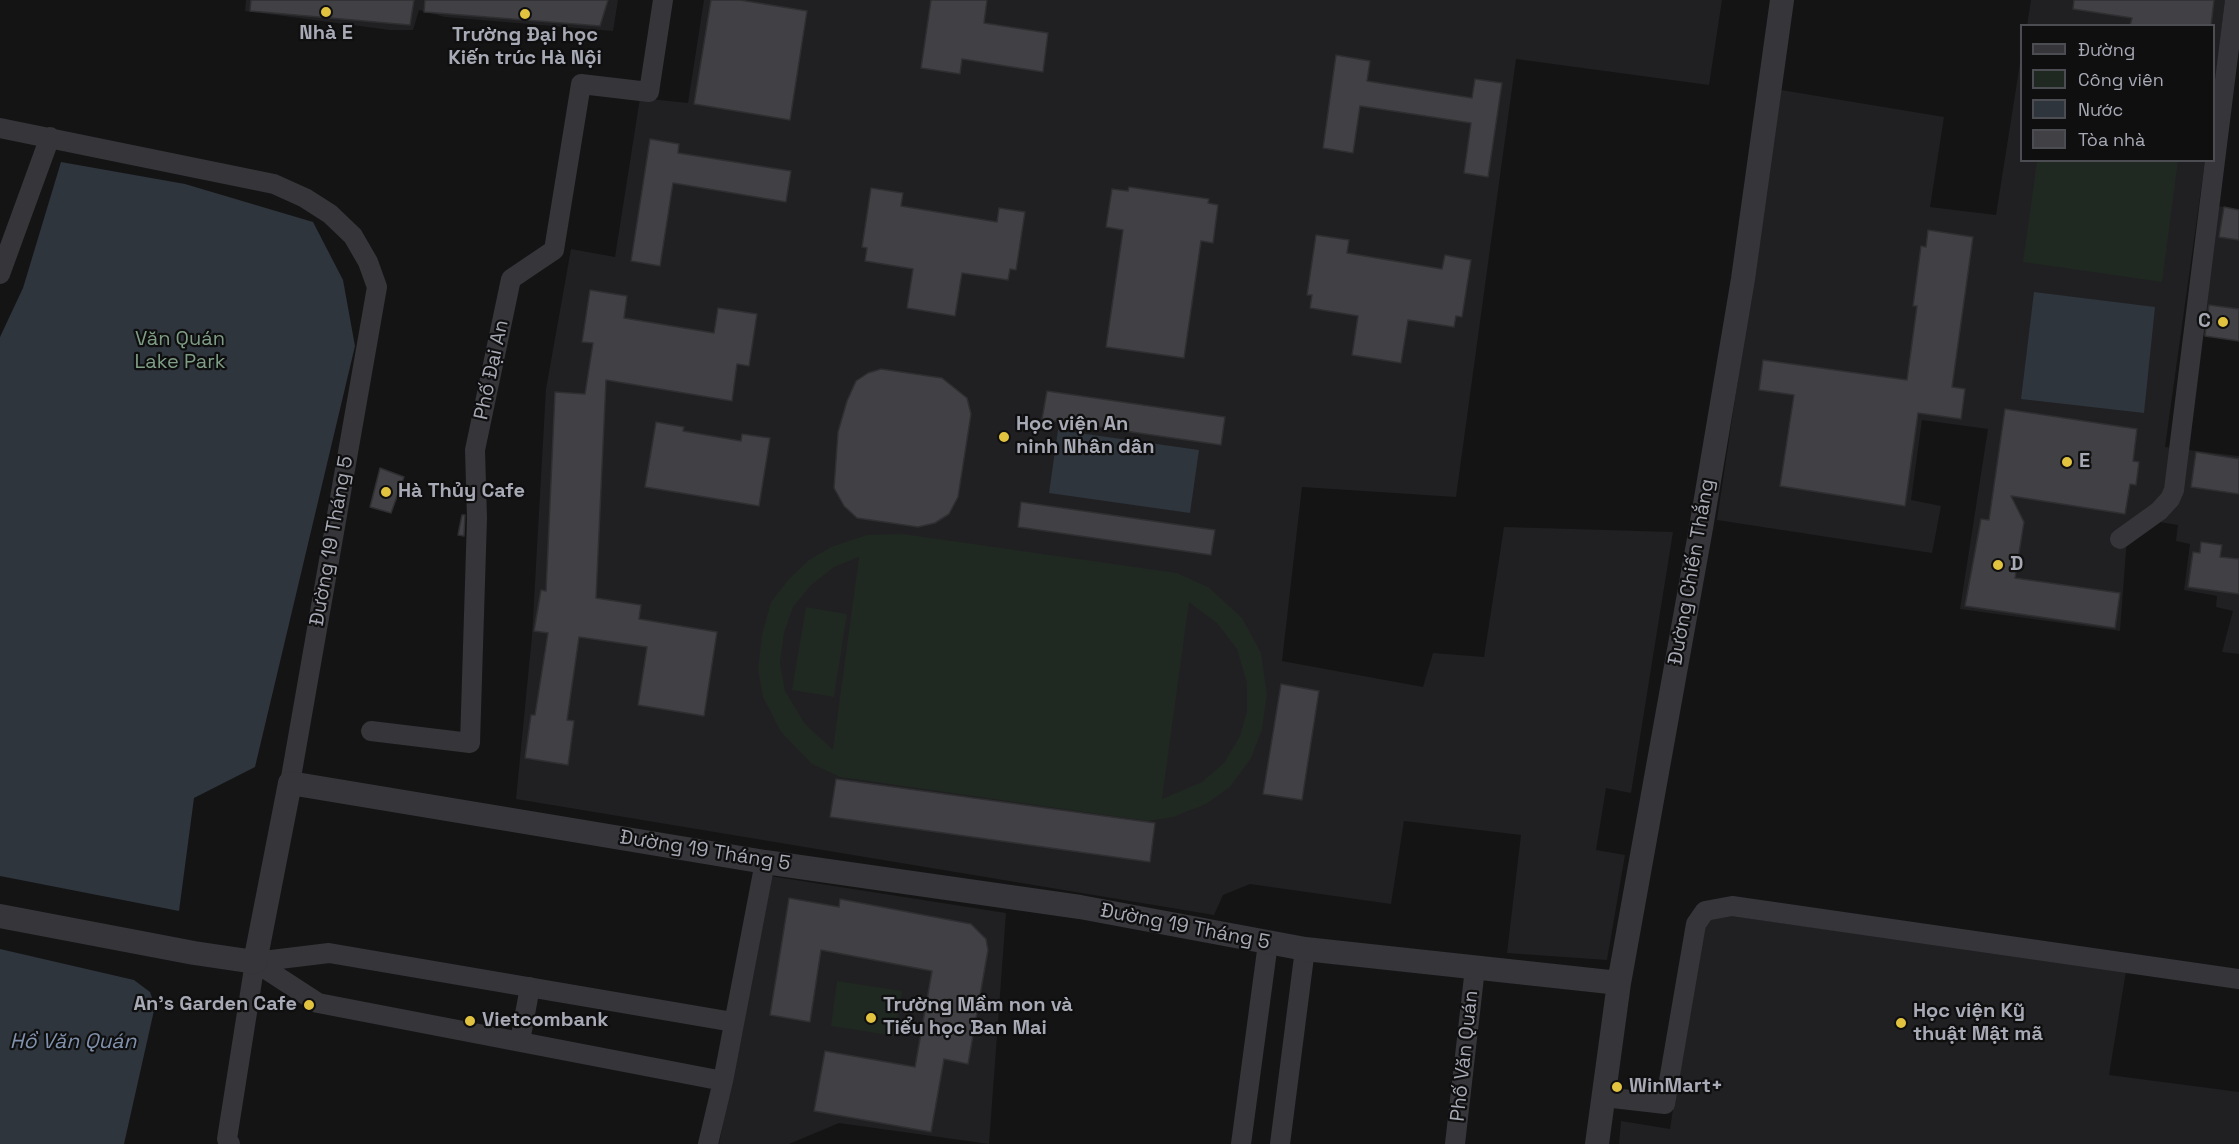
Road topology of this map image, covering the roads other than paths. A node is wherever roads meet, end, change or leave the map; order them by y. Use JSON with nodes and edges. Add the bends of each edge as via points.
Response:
{"nodes":[{"id":1,"x":663,"y":0,"type":"edge"},
{"id":2,"x":1782,"y":0,"type":"edge"},
{"id":3,"x":2235,"y":0,"type":"edge"},
{"id":4,"x":0,"y":128,"type":"edge"},
{"id":5,"x":50,"y":137,"type":"junction"},
{"id":6,"x":2215,"y":161,"type":"edge"},
{"id":7,"x":2215,"y":162,"type":"edge"},
{"id":8,"x":8,"y":235,"type":"edge"},
{"id":9,"x":0,"y":274,"type":"edge"},
{"id":10,"x":2120,"y":539,"type":"dead end"},
{"id":11,"x":371,"y":731,"type":"dead end"},
{"id":12,"x":290,"y":783,"type":"junction"},
{"id":13,"x":765,"y":862,"type":"junction"},
{"id":14,"x":0,"y":916,"type":"edge"},
{"id":15,"x":1268,"y":943,"type":"junction"},
{"id":16,"x":1305,"y":949,"type":"junction"},
{"id":17,"x":255,"y":962,"type":"junction"},
{"id":18,"x":1475,"y":968,"type":"junction"},
{"id":19,"x":2239,"y":979,"type":"edge"},
{"id":20,"x":1619,"y":983,"type":"junction"},
{"id":21,"x":530,"y":987,"type":"junction"},
{"id":22,"x":733,"y":1022,"type":"junction"},
{"id":23,"x":520,"y":1041,"type":"junction"},
{"id":24,"x":723,"y":1081,"type":"junction"},
{"id":25,"x":1604,"y":1096,"type":"junction"},
{"id":26,"x":230,"y":1144,"type":"edge"},
{"id":27,"x":708,"y":1144,"type":"edge"},
{"id":28,"x":1241,"y":1144,"type":"edge"},
{"id":29,"x":1280,"y":1144,"type":"edge"},
{"id":30,"x":1455,"y":1144,"type":"edge"},
{"id":31,"x":1597,"y":1144,"type":"edge"}],
"edges":[{"from":1,"to":11,"type":"street","name":"Phố Đại An","via":[[649,92],[581,84],[554,250],[511,279],[476,450],[470,743]]},
{"from":2,"to":20,"type":"street","name":"Đường Chiến Thắng","via":[[1743,279]]},
{"from":3,"to":6,"type":"street"},
{"from":4,"to":5,"type":"street"},
{"from":5,"to":8,"type":"street"},
{"from":5,"to":12,"type":"street","name":"Đường 19 Tháng 5","via":[[274,184],[305,198],[330,213],[353,236],[377,286]]},
{"from":7,"to":10,"type":"street","via":[[2174,490],[2158,511]]},
{"from":8,"to":9,"type":"street"},
{"from":12,"to":13,"type":"street","name":"Đường 19 Tháng 5"},
{"from":12,"to":17,"type":"street"},
{"from":13,"to":15,"type":"street","name":"Đường 19 Tháng 5","via":[[1080,907]]},
{"from":13,"to":22,"type":"street"},
{"from":14,"to":17,"type":"street"},
{"from":15,"to":16,"type":"street","name":"Đường 19 Tháng 5"},
{"from":15,"to":28,"type":"street"},
{"from":16,"to":18,"type":"street","name":"Đường 19 Tháng 5"},
{"from":16,"to":29,"type":"street"},
{"from":17,"to":21,"type":"street","via":[[329,953]]},
{"from":17,"to":23,"type":"street","via":[[318,1003]]},
{"from":17,"to":26,"type":"street","via":[[227,1139]]},
{"from":18,"to":20,"type":"street","name":"Đường 19 Tháng 5"},
{"from":18,"to":30,"type":"street","name":"Phố Văn Quán"},
{"from":19,"to":25,"type":"street","via":[[1732,906],[1705,911],[1696,924],[1665,1104]]},
{"from":20,"to":25,"type":"street","name":"Đường Chiến Thắng"},
{"from":21,"to":22,"type":"street"},
{"from":21,"to":23,"type":"street"},
{"from":22,"to":24,"type":"street"},
{"from":23,"to":24,"type":"street"},
{"from":24,"to":27,"type":"street"},
{"from":25,"to":31,"type":"street","name":"Đường Chiến Thắng"}]}
